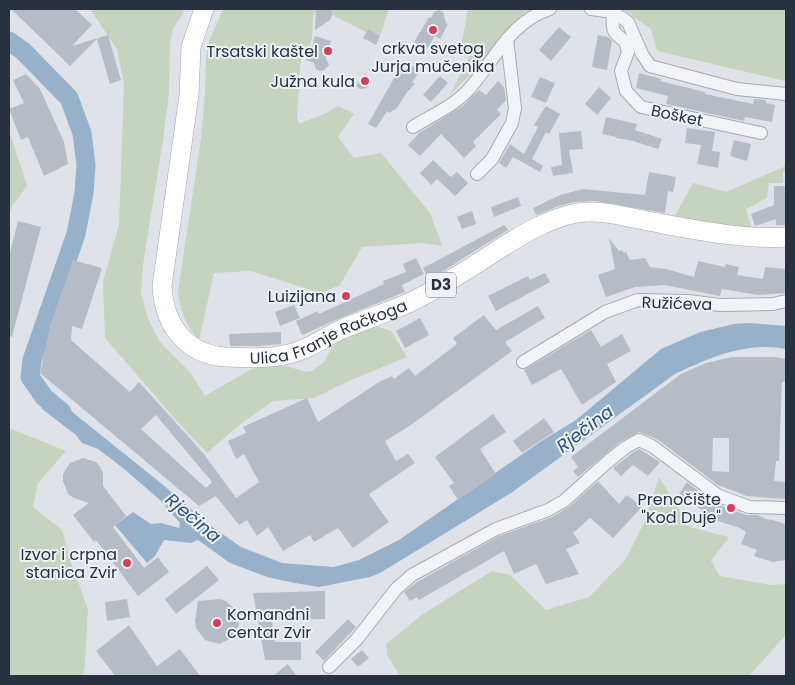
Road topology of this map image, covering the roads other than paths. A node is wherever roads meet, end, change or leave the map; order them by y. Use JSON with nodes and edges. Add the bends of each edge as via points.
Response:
{"nodes":[{"id":1,"x":550,"y":9,"type":"edge"},
{"id":2,"x":591,"y":9,"type":"edge"},
{"id":3,"x":203,"y":11,"type":"edge"},
{"id":4,"x":613,"y":12,"type":"junction"},
{"id":5,"x":506,"y":39,"type":"junction"},
{"id":6,"x":786,"y":94,"type":"edge"},
{"id":7,"x":413,"y":127,"type":"dead end"},
{"id":8,"x":761,"y":133,"type":"dead end"},
{"id":9,"x":477,"y":174,"type":"dead end"},
{"id":10,"x":786,"y":237,"type":"edge"},
{"id":11,"x":786,"y":301,"type":"edge"},
{"id":12,"x":523,"y":362,"type":"dead end"},
{"id":13,"x":786,"y":508,"type":"edge"},
{"id":14,"x":328,"y":667,"type":"dead end"}],
"edges":[{"from":1,"to":5,"type":"street","via":[[523,22]]},
{"from":2,"to":4,"type":"street"},
{"from":3,"to":10,"type":"main road","name":"Ulica Franje Račkoga","number":"D3","via":[[191,47],[189,95],[162,286],[164,305],[172,324],[186,342],[201,352],[250,358],[292,354],[338,331],[405,305],[534,229],[579,212],[745,236]]},
{"from":4,"to":6,"type":"street","via":[[628,22],[650,66],[737,89]]},
{"from":4,"to":8,"type":"street","name":"Bošket","via":[[612,26],[616,35],[625,41],[628,52],[621,71],[626,91],[641,108]]},
{"from":5,"to":7,"type":"street","via":[[469,89]]},
{"from":5,"to":9,"type":"street","via":[[515,108],[512,123],[492,159]]},
{"from":11,"to":12,"type":"street","name":"Ružićeva","via":[[720,305],[638,300],[605,312]]},
{"from":13,"to":14,"type":"street","via":[[749,507],[719,496],[652,446],[639,440],[604,464],[564,502],[496,529],[412,575],[396,589],[357,639]]}]}
